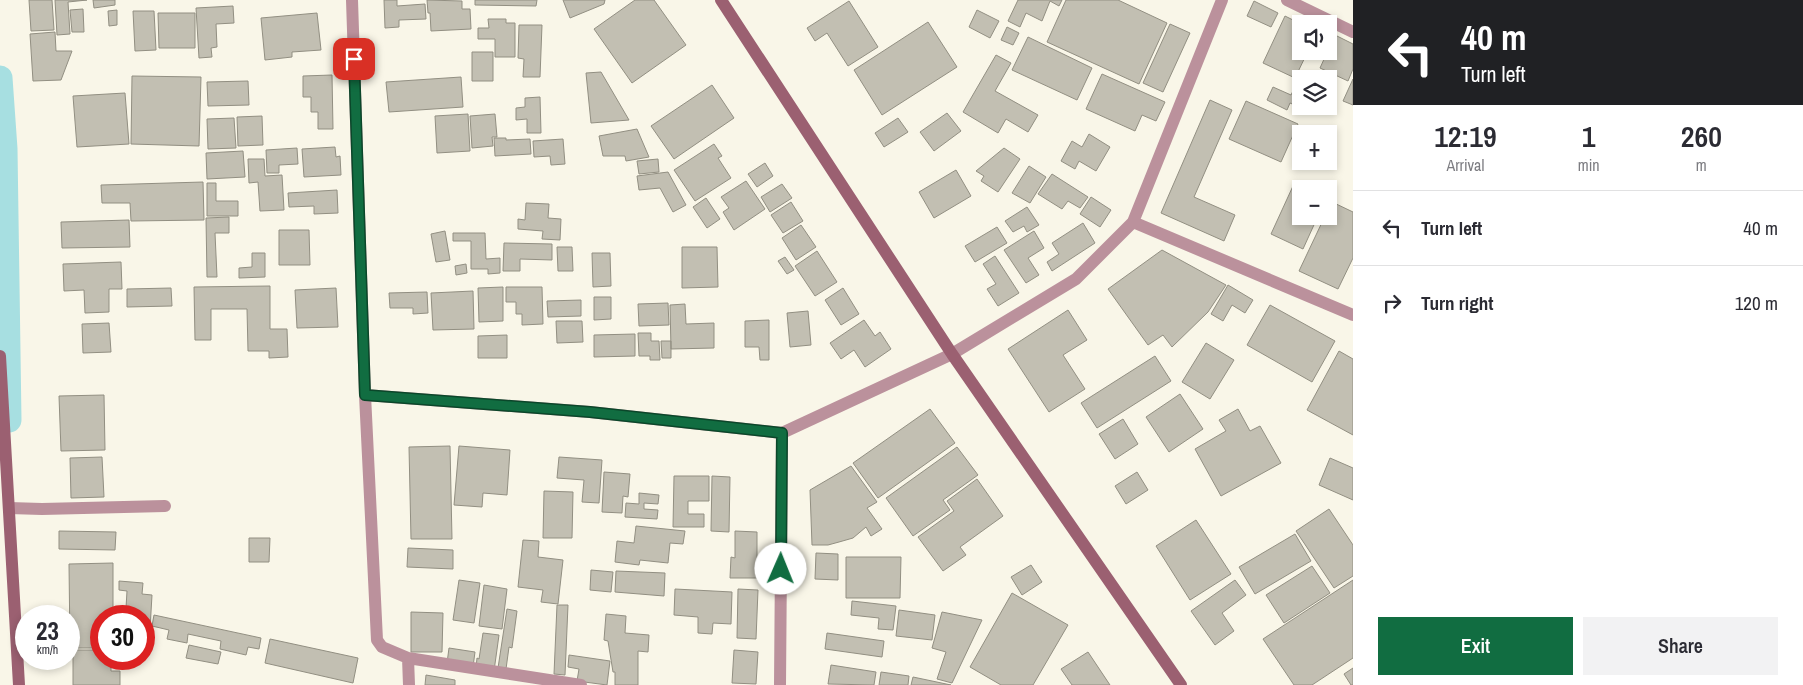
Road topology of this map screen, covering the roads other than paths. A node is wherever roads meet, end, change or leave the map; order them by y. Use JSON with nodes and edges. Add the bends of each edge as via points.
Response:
{"nodes":[{"id":1,"x":352,"y":0,"type":"edge"},
{"id":2,"x":720,"y":0,"type":"edge"},
{"id":3,"x":1222,"y":0,"type":"edge"},
{"id":4,"x":1287,"y":0,"type":"edge"},
{"id":5,"x":1353,"y":32,"type":"edge"},
{"id":6,"x":1133,"y":222,"type":"junction"},
{"id":7,"x":1353,"y":315,"type":"edge"},
{"id":8,"x":952,"y":354,"type":"junction"},
{"id":9,"x":0,"y":356,"type":"edge"},
{"id":10,"x":365,"y":395,"type":"junction"},
{"id":11,"x":782,"y":433,"type":"junction"},
{"id":12,"x":165,"y":506,"type":"dead end"},
{"id":13,"x":9,"y":508,"type":"junction"},
{"id":14,"x":408,"y":658,"type":"junction"},
{"id":15,"x":19,"y":685,"type":"edge"},
{"id":16,"x":410,"y":685,"type":"edge"},
{"id":17,"x":581,"y":685,"type":"edge"},
{"id":18,"x":780,"y":685,"type":"edge"},
{"id":19,"x":1181,"y":685,"type":"edge"}],
"edges":[{"from":1,"to":10,"type":"street"},
{"from":2,"to":8,"type":"street"},
{"from":3,"to":6,"type":"street"},
{"from":4,"to":5,"type":"street"},
{"from":6,"to":7,"type":"street"},
{"from":6,"to":8,"type":"street","via":[[1076,279]]},
{"from":8,"to":11,"type":"street"},
{"from":8,"to":19,"type":"street"},
{"from":9,"to":13,"type":"street"},
{"from":10,"to":11,"type":"street","via":[[590,412]]},
{"from":10,"to":14,"type":"street","via":[[377,640],[382,647]]},
{"from":11,"to":18,"type":"street"},
{"from":12,"to":13,"type":"street"},
{"from":13,"to":15,"type":"street"},
{"from":14,"to":16,"type":"street"},
{"from":14,"to":17,"type":"street"}]}
